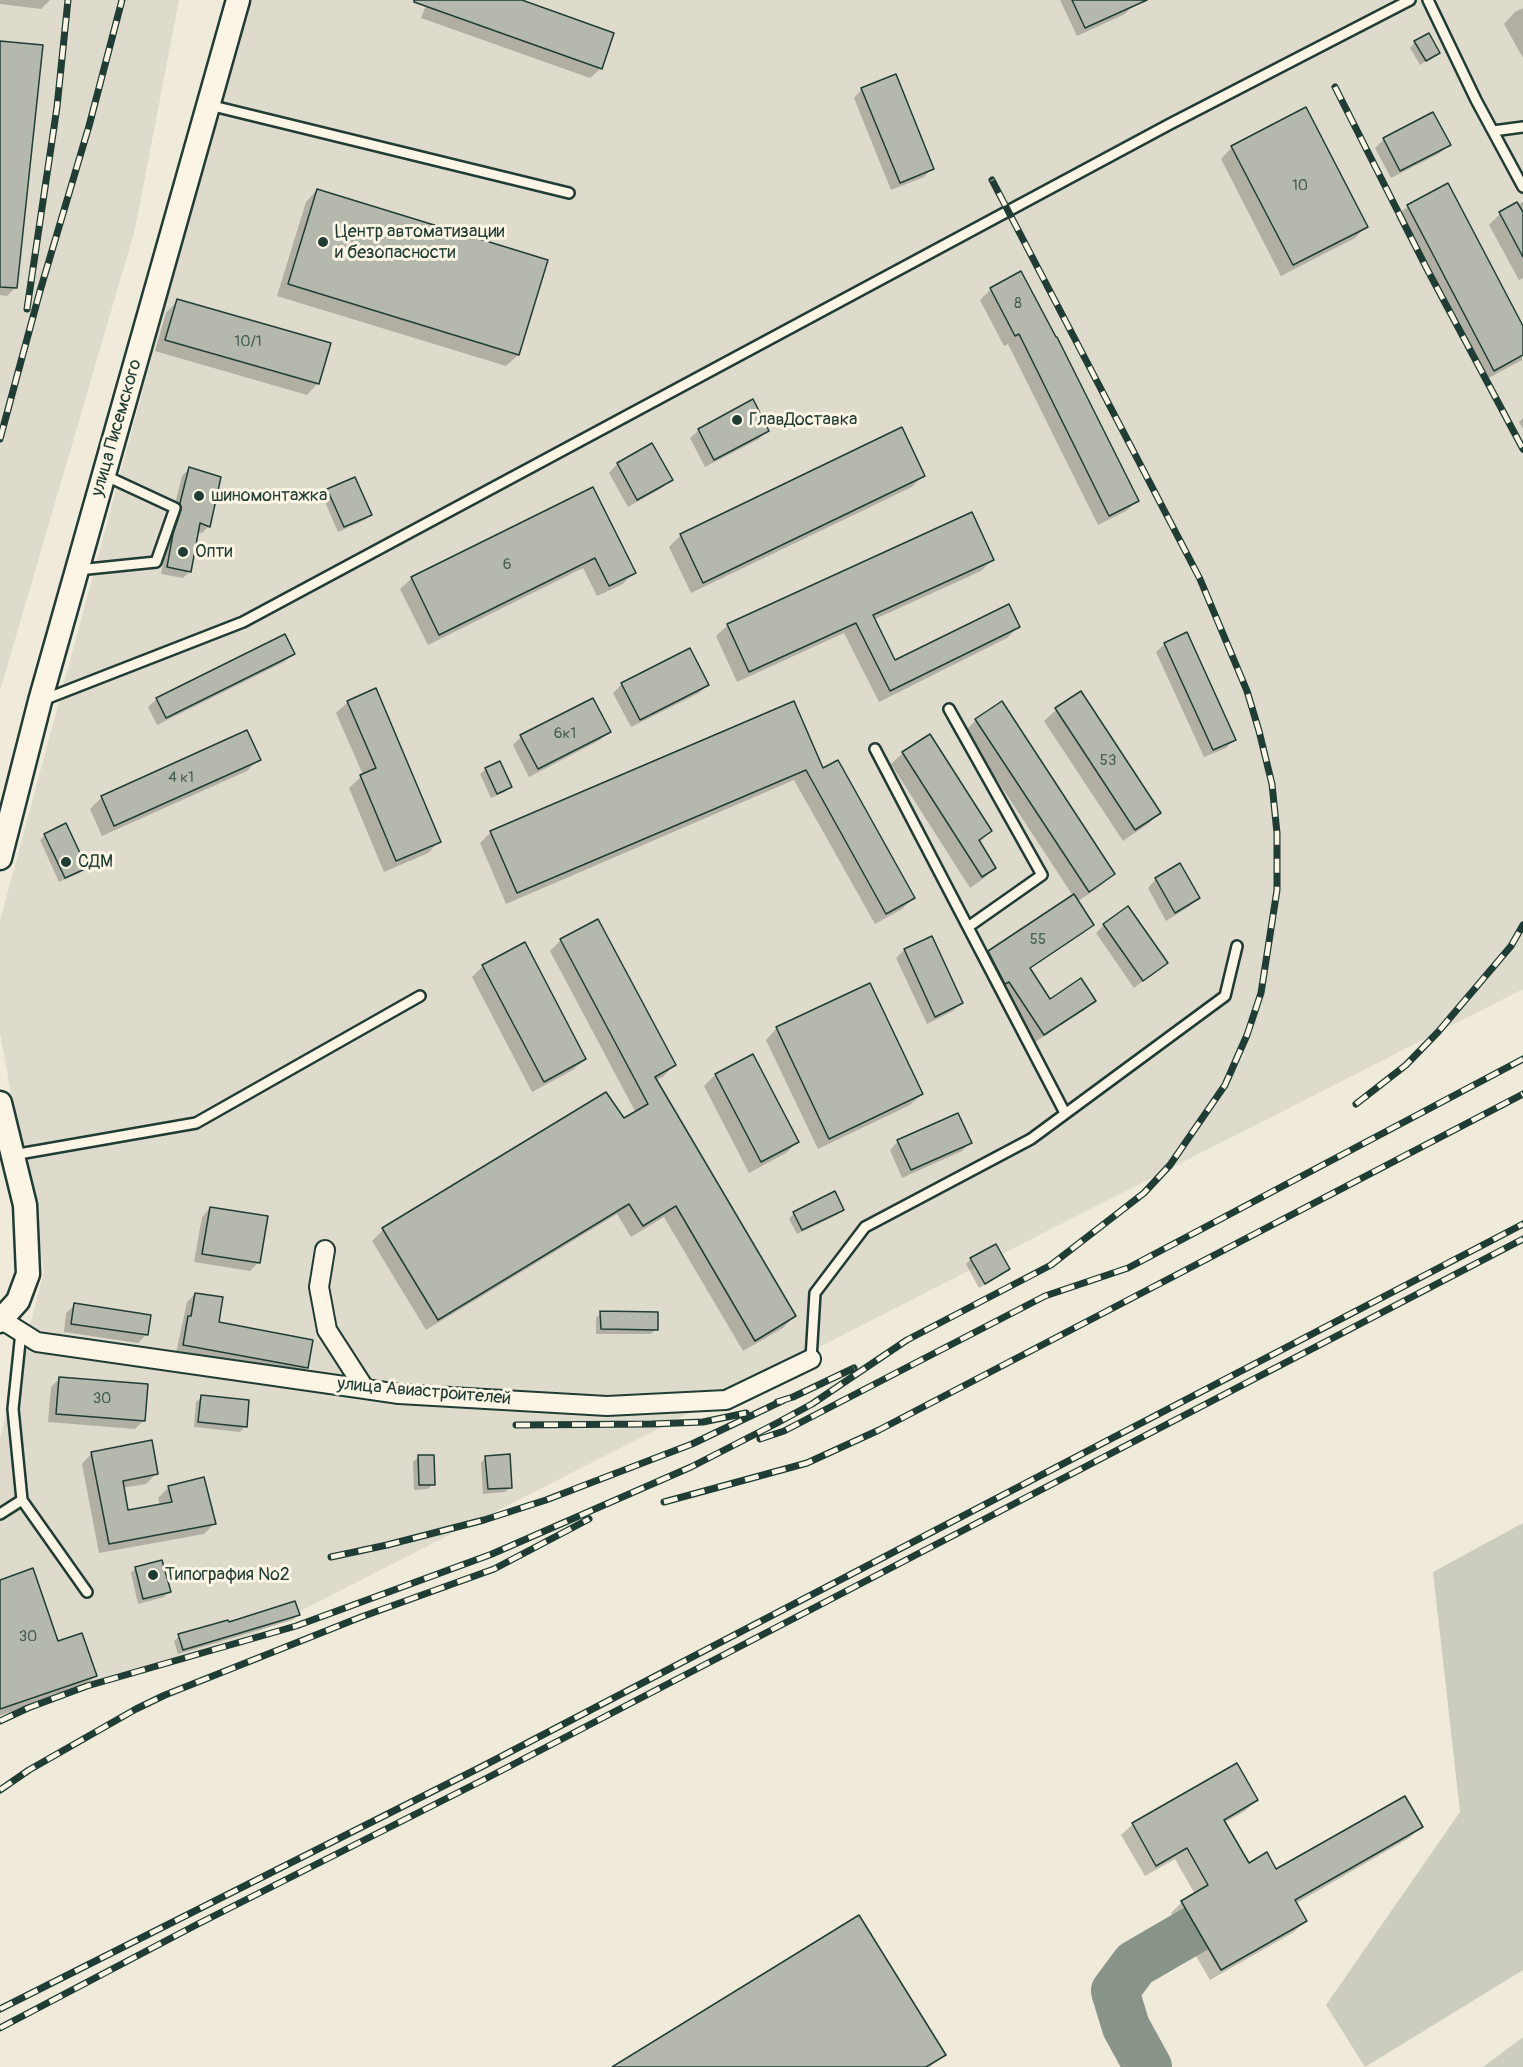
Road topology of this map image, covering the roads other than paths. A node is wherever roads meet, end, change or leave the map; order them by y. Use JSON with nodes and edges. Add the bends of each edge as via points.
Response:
{"nodes":[{"id":1,"x":238,"y":0,"type":"edge"},
{"id":2,"x":1410,"y":0,"type":"edge"},
{"id":3,"x":1428,"y":0,"type":"edge"},
{"id":4,"x":208,"y":105,"type":"junction"},
{"id":5,"x":1523,"y":127,"type":"edge"},
{"id":6,"x":1493,"y":132,"type":"junction"},
{"id":7,"x":1523,"y":187,"type":"edge"},
{"id":8,"x":569,"y":193,"type":"dead end"},
{"id":9,"x":104,"y":475,"type":"junction"},
{"id":10,"x":77,"y":570,"type":"junction"},
{"id":11,"x":40,"y":701,"type":"junction"},
{"id":12,"x":949,"y":709,"type":"dead end"},
{"id":13,"x":875,"y":749,"type":"dead end"},
{"id":14,"x":0,"y":858,"type":"edge"},
{"id":15,"x":968,"y":927,"type":"junction"},
{"id":16,"x":1237,"y":946,"type":"dead end"},
{"id":17,"x":420,"y":996,"type":"dead end"},
{"id":18,"x":0,"y":1103,"type":"edge"},
{"id":19,"x":1065,"y":1113,"type":"junction"},
{"id":20,"x":13,"y":1155,"type":"junction"},
{"id":21,"x":325,"y":1250,"type":"dead end"},
{"id":22,"x":8,"y":1324,"type":"edge"},
{"id":23,"x":811,"y":1359,"type":"joint"},
{"id":24,"x":365,"y":1389,"type":"junction"},
{"id":25,"x":22,"y":1500,"type":"junction"},
{"id":26,"x":0,"y":1514,"type":"edge"},
{"id":27,"x":87,"y":1592,"type":"dead end"}],
"edges":[{"from":1,"to":4,"type":"street","name":"улица Писемского"},
{"from":2,"to":11,"type":"lane","via":[[1170,124],[243,622]]},
{"from":3,"to":6,"type":"lane"},
{"from":4,"to":8,"type":"lane"},
{"from":4,"to":9,"type":"street","name":"улица Писемского"},
{"from":5,"to":6,"type":"lane"},
{"from":6,"to":7,"type":"lane"},
{"from":9,"to":10,"type":"street","name":"улица Писемского"},
{"from":9,"to":10,"type":"lane","via":[[175,508],[156,562]]},
{"from":10,"to":11,"type":"street","name":"улица Писемского"},
{"from":11,"to":14,"type":"street","name":"улица Писемского"},
{"from":12,"to":15,"type":"lane","via":[[1042,875]]},
{"from":13,"to":15,"type":"lane"},
{"from":15,"to":19,"type":"lane"},
{"from":16,"to":19,"type":"lane","via":[[1225,996]]},
{"from":17,"to":20,"type":"lane","via":[[196,1123]]},
{"from":18,"to":20,"type":"street"},
{"from":19,"to":23,"type":"lane","via":[[1031,1139],[865,1227],[815,1293]]},
{"from":20,"to":22,"type":"street","via":[[25,1205],[28,1274]]},
{"from":21,"to":24,"type":"street","via":[[319,1287],[327,1330]]},
{"from":22,"to":24,"type":"street","name":"улица Авиастроителей","via":[[37,1342]]},
{"from":22,"to":25,"type":"lane"},
{"from":23,"to":24,"type":"street","name":"улица Авиастроителей","via":[[726,1400],[607,1406]]},
{"from":25,"to":26,"type":"lane"},
{"from":25,"to":27,"type":"lane"}]}
